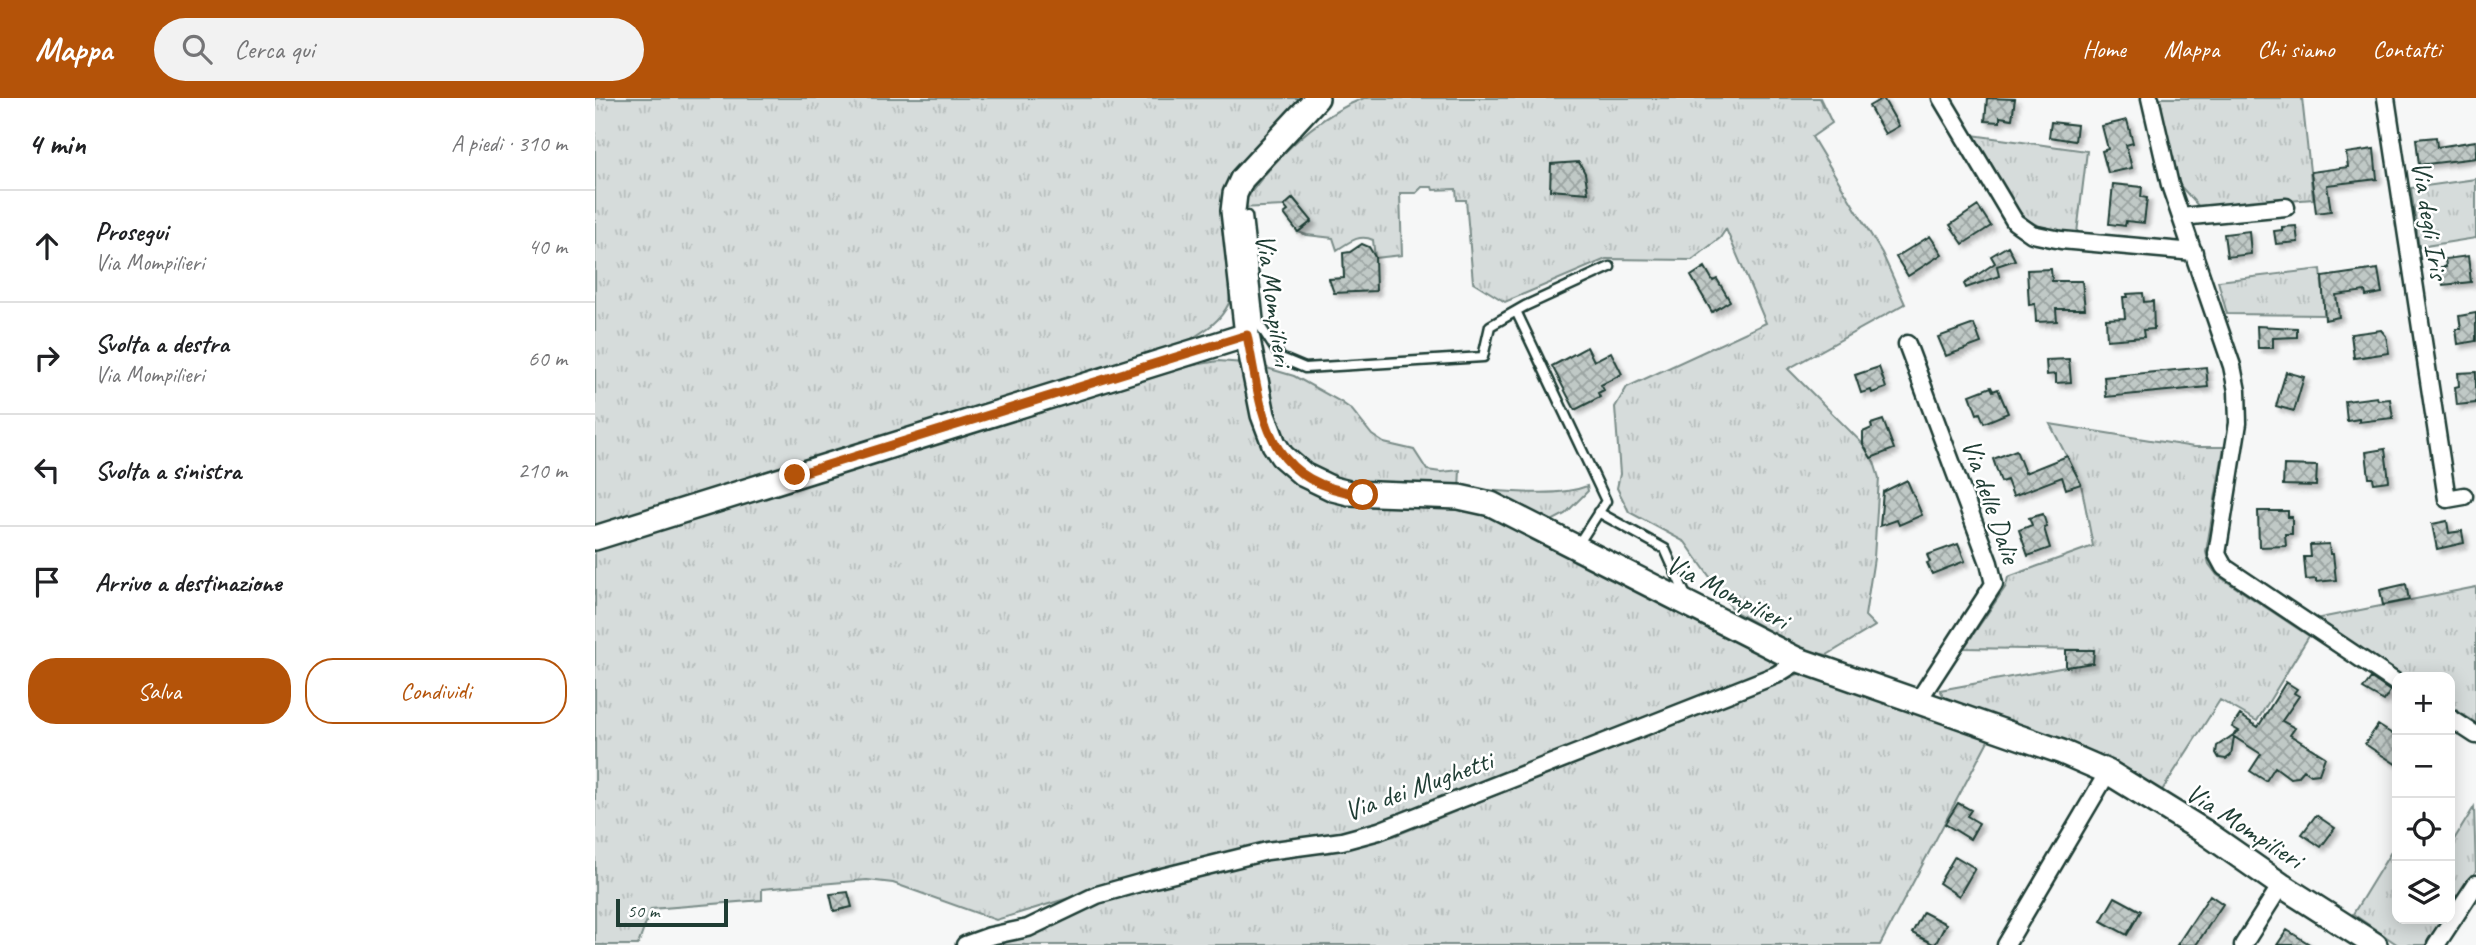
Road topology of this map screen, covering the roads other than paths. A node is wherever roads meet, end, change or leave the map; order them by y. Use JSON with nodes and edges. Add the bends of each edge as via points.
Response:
{"nodes":[{"id":1,"x":1317,"y":98,"type":"edge"},
{"id":2,"x":1941,"y":98,"type":"edge"},
{"id":3,"x":2150,"y":98,"type":"edge"},
{"id":4,"x":2386,"y":98,"type":"edge"},
{"id":5,"x":2286,"y":207,"type":"dead end"},
{"id":6,"x":1247,"y":216,"type":"dead end"},
{"id":7,"x":2181,"y":217,"type":"junction"},
{"id":8,"x":2194,"y":252,"type":"junction"},
{"id":9,"x":1609,"y":267,"type":"dead end"},
{"id":10,"x":1516,"y":311,"type":"junction"},
{"id":11,"x":1247,"y":335,"type":"junction"},
{"id":12,"x":1907,"y":344,"type":"dead end"},
{"id":13,"x":2464,"y":496,"type":"dead end"},
{"id":14,"x":1598,"y":512,"type":"junction"},
{"id":15,"x":595,"y":538,"type":"edge"},
{"id":16,"x":1576,"y":547,"type":"junction"},
{"id":17,"x":1690,"y":605,"type":"junction"},
{"id":18,"x":1796,"y":659,"type":"junction"},
{"id":19,"x":2392,"y":680,"type":"edge"},
{"id":20,"x":1918,"y":701,"type":"junction"},
{"id":21,"x":2455,"y":721,"type":"edge"},
{"id":22,"x":2476,"y":735,"type":"edge"},
{"id":23,"x":2108,"y":772,"type":"junction"},
{"id":24,"x":2476,"y":884,"type":"edge"},
{"id":25,"x":2281,"y":885,"type":"junction"},
{"id":26,"x":990,"y":940,"type":"edge"},
{"id":27,"x":965,"y":945,"type":"edge"},
{"id":28,"x":2006,"y":945,"type":"edge"},
{"id":29,"x":2243,"y":945,"type":"edge"},
{"id":30,"x":2375,"y":945,"type":"edge"},
{"id":31,"x":2436,"y":945,"type":"edge"}],
"edges":[{"from":1,"to":11,"type":"street","name":"Via Mompilieri","via":[[1242,179],[1235,194],[1235,248]]},
{"from":2,"to":8,"type":"street","via":[[2015,222],[2032,234]]},
{"from":3,"to":7,"type":"street"},
{"from":4,"to":13,"type":"street","name":"Via degli Iris","via":[[2447,499]]},
{"from":5,"to":7,"type":"street"},
{"from":6,"to":10,"type":"lane","via":[[1259,324],[1281,358],[1305,368],[1483,357],[1490,326]]},
{"from":7,"to":8,"type":"street"},
{"from":8,"to":19,"type":"street","via":[[2237,391],[2238,423],[2217,554],[2224,567]]},
{"from":9,"to":10,"type":"lane"},
{"from":10,"to":14,"type":"lane","via":[[1605,501]]},
{"from":11,"to":15,"type":"street"},
{"from":11,"to":16,"type":"street","name":"Via Mompilieri","via":[[1267,430],[1282,456],[1304,475],[1349,493],[1459,497],[1491,504]]},
{"from":12,"to":20,"type":"street","name":"Via delle Dalie","via":[[1994,584]]},
{"from":14,"to":16,"type":"lane"},
{"from":14,"to":17,"type":"lane","via":[[1665,549]]},
{"from":16,"to":17,"type":"street","name":"Via Mompilieri"},
{"from":17,"to":18,"type":"street","name":"Via Mompilieri"},
{"from":18,"to":20,"type":"street","name":"Via Mompilieri"},
{"from":18,"to":26,"type":"street","name":"Via dei Mughetti","via":[[1776,676],[1379,831],[1342,841],[1267,850],[1154,878],[1097,895],[1028,928]]},
{"from":20,"to":23,"type":"street","name":"Via Mompilieri"},
{"from":21,"to":22,"type":"street"},
{"from":23,"to":25,"type":"street","name":"Via Mompilieri"},
{"from":23,"to":28,"type":"street"},
{"from":24,"to":31,"type":"street"},
{"from":25,"to":29,"type":"street"},
{"from":25,"to":30,"type":"street","name":"Via Mompilieri"},
{"from":26,"to":27,"type":"street","name":"Via dei Mughetti"}]}
